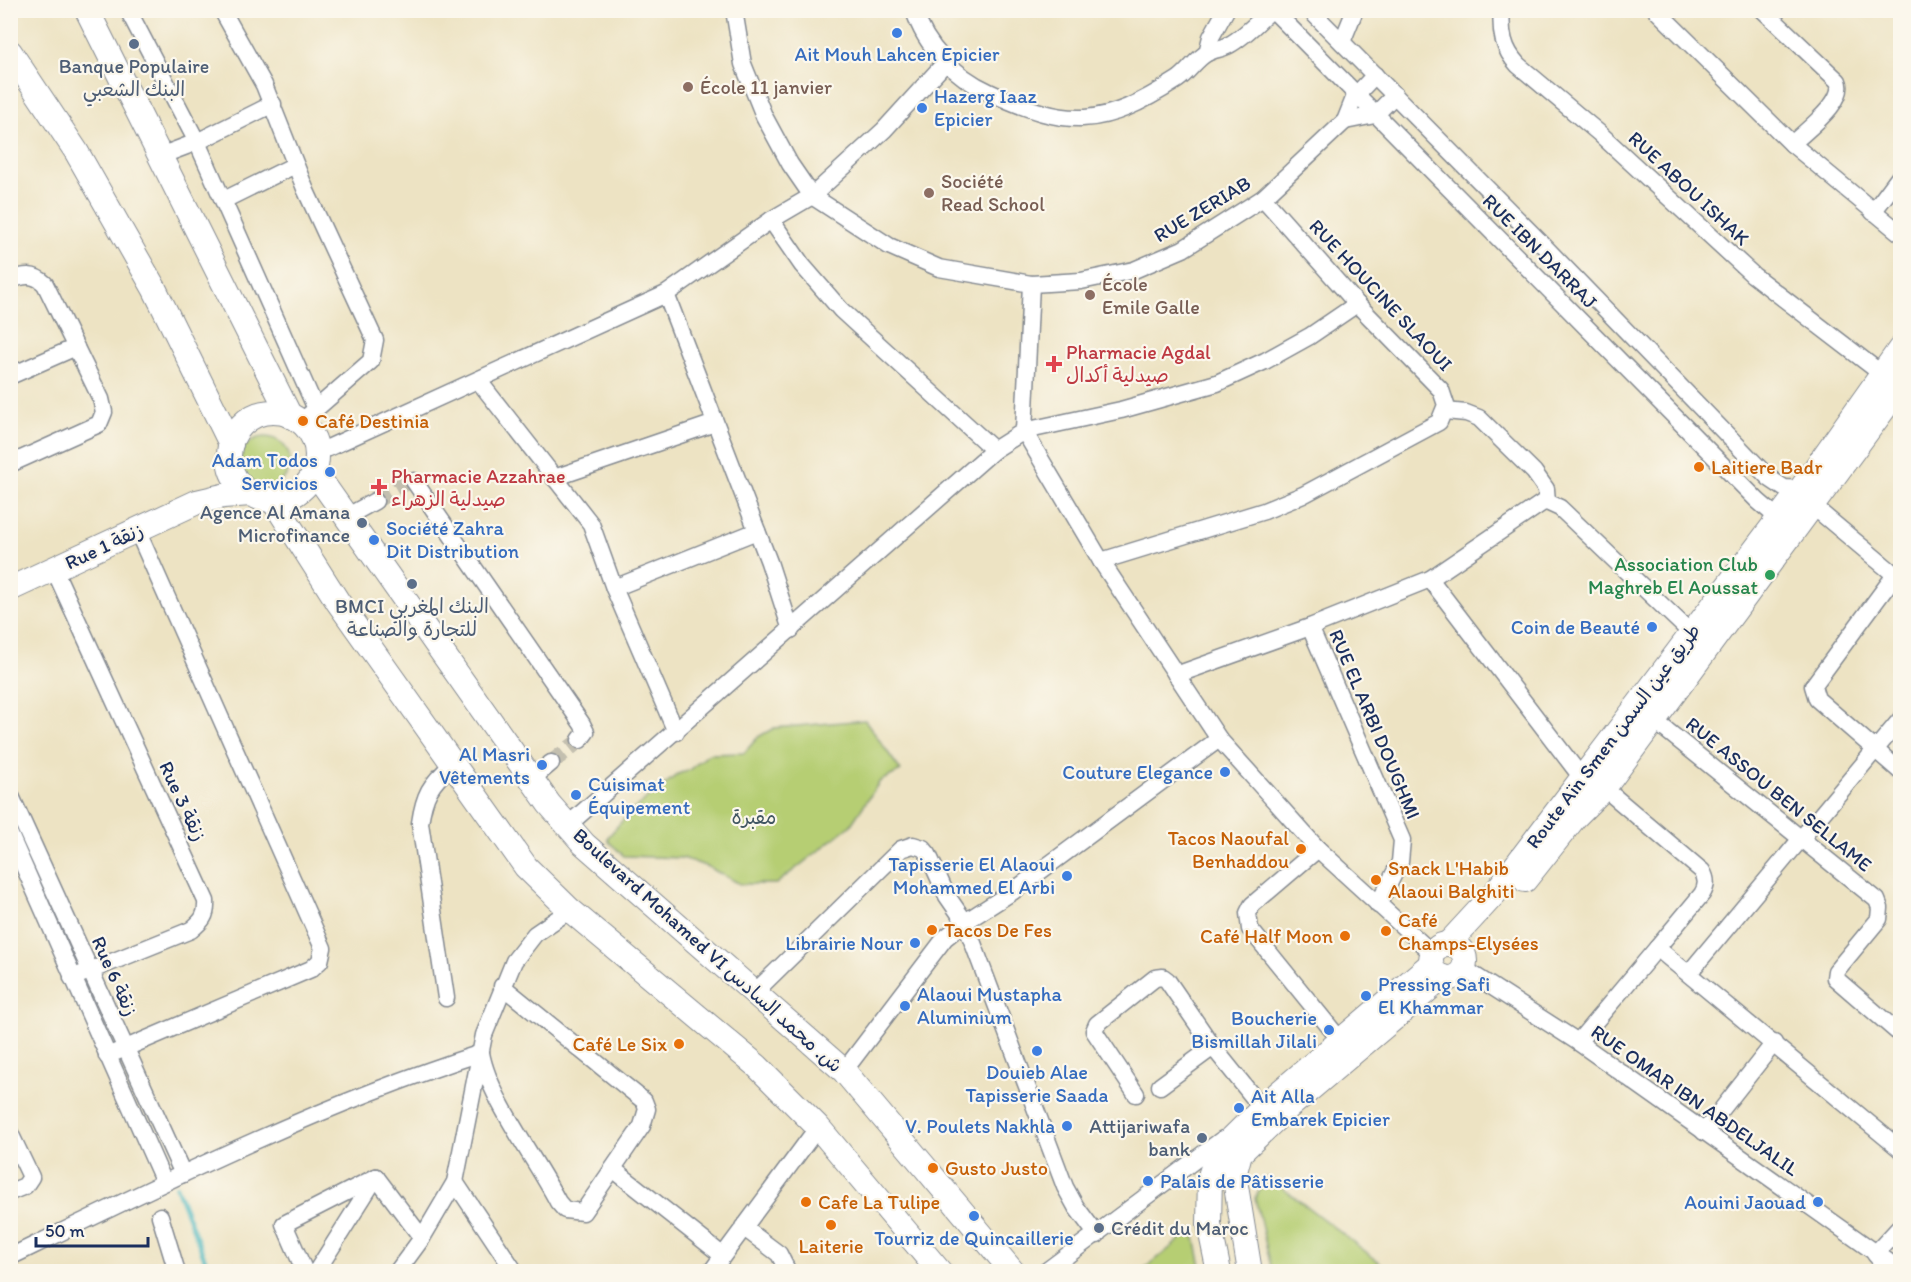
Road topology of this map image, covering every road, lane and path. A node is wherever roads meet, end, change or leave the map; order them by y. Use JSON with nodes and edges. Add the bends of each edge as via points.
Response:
{"nodes":[{"id":1,"x":87,"y":10,"type":"edge"},
{"id":2,"x":128,"y":10,"type":"edge"},
{"id":3,"x":222,"y":10,"type":"edge"},
{"id":4,"x":734,"y":10,"type":"edge"},
{"id":5,"x":914,"y":10,"type":"edge"},
{"id":6,"x":1226,"y":10,"type":"edge"},
{"id":7,"x":1272,"y":10,"type":"edge"},
{"id":8,"x":1310,"y":10,"type":"edge"},
{"id":9,"x":1354,"y":10,"type":"edge"},
{"id":10,"x":1502,"y":10,"type":"edge"},
{"id":11,"x":1656,"y":10,"type":"edge"},
{"id":12,"x":1763,"y":10,"type":"edge"},
{"id":13,"x":1342,"y":42,"type":"junction"},
{"id":14,"x":10,"y":52,"type":"edge"},
{"id":15,"x":1207,"y":53,"type":"junction"},
{"id":16,"x":945,"y":63,"type":"junction"},
{"id":17,"x":1375,"y":75,"type":"junction"},
{"id":18,"x":1395,"y":95,"type":"junction"},
{"id":19,"x":1355,"y":96,"type":"junction"},
{"id":20,"x":273,"y":104,"type":"junction"},
{"id":21,"x":1375,"y":115,"type":"junction"},
{"id":22,"x":1345,"y":121,"type":"junction"},
{"id":23,"x":197,"y":142,"type":"junction"},
{"id":24,"x":1792,"y":144,"type":"junction"},
{"id":25,"x":160,"y":156,"type":"junction"},
{"id":26,"x":295,"y":165,"type":"junction"},
{"id":27,"x":1900,"y":176,"type":"edge"},
{"id":28,"x":812,"y":196,"type":"junction"},
{"id":29,"x":1263,"y":198,"type":"junction"},
{"id":30,"x":224,"y":200,"type":"junction"},
{"id":31,"x":1873,"y":212,"type":"junction"},
{"id":32,"x":771,"y":220,"type":"junction"},
{"id":33,"x":1900,"y":233,"type":"edge"},
{"id":34,"x":1539,"y":241,"type":"junction"},
{"id":35,"x":1520,"y":260,"type":"junction"},
{"id":36,"x":10,"y":280,"type":"edge"},
{"id":37,"x":1031,"y":284,"type":"junction"},
{"id":38,"x":666,"y":294,"type":"junction"},
{"id":39,"x":1358,"y":304,"type":"junction"},
{"id":40,"x":76,"y":347,"type":"junction"},
{"id":41,"x":1900,"y":349,"type":"edge"},
{"id":42,"x":10,"y":376,"type":"edge"},
{"id":43,"x":478,"y":380,"type":"junction"},
{"id":44,"x":1891,"y":381,"type":"edge"},
{"id":45,"x":1445,"y":411,"type":"junction"},
{"id":46,"x":302,"y":416,"type":"junction"},
{"id":47,"x":1710,"y":417,"type":"junction"},
{"id":48,"x":715,"y":423,"type":"junction"},
{"id":49,"x":1024,"y":431,"type":"junction"},
{"id":50,"x":1692,"y":435,"type":"junction"},
{"id":51,"x":230,"y":447,"type":"junction"},
{"id":52,"x":994,"y":450,"type":"junction"},
{"id":53,"x":315,"y":462,"type":"junction"},
{"id":54,"x":10,"y":464,"type":"edge"},
{"id":55,"x":554,"y":478,"type":"junction"},
{"id":56,"x":414,"y":481,"type":"dead end"},
{"id":57,"x":262,"y":497,"type":"junction"},
{"id":58,"x":1807,"y":498,"type":"junction"},
{"id":59,"x":375,"y":501,"type":"tunnel mouth"},
{"id":60,"x":197,"y":502,"type":"junction"},
{"id":61,"x":1544,"y":503,"type":"junction"},
{"id":62,"x":346,"y":518,"type":"junction"},
{"id":63,"x":1779,"y":519,"type":"junction"},
{"id":64,"x":137,"y":530,"type":"junction"},
{"id":65,"x":757,"y":531,"type":"junction"},
{"id":66,"x":1101,"y":561,"type":"junction"},
{"id":67,"x":54,"y":569,"type":"junction"},
{"id":68,"x":1898,"y":577,"type":"edge"},
{"id":69,"x":1430,"y":579,"type":"junction"},
{"id":70,"x":13,"y":582,"type":"edge"},
{"id":71,"x":614,"y":588,"type":"junction"},
{"id":72,"x":1310,"y":627,"type":"junction"},
{"id":73,"x":791,"y":630,"type":"junction"},
{"id":74,"x":1692,"y":634,"type":"junction"},
{"id":75,"x":1176,"y":675,"type":"junction"},
{"id":76,"x":1900,"y":720,"type":"edge"},
{"id":77,"x":1654,"y":721,"type":"junction"},
{"id":78,"x":676,"y":732,"type":"junction"},
{"id":79,"x":1218,"y":739,"type":"junction"},
{"id":80,"x":580,"y":740,"type":"dead end"},
{"id":81,"x":1874,"y":750,"type":"junction"},
{"id":82,"x":551,"y":763,"type":"tunnel mouth"},
{"id":83,"x":452,"y":765,"type":"junction"},
{"id":84,"x":1900,"y":771,"type":"edge"},
{"id":85,"x":1582,"y":778,"type":"junction"},
{"id":86,"x":532,"y":779,"type":"junction"},
{"id":87,"x":1604,"y":788,"type":"junction"},
{"id":88,"x":10,"y":794,"type":"edge"},
{"id":89,"x":568,"y":825,"type":"junction"},
{"id":90,"x":10,"y":835,"type":"edge"},
{"id":91,"x":1800,"y":838,"type":"junction"},
{"id":92,"x":1318,"y":849,"type":"junction"},
{"id":93,"x":1378,"y":905,"type":"junction"},
{"id":94,"x":570,"y":910,"type":"junction"},
{"id":95,"x":964,"y":922,"type":"junction"},
{"id":96,"x":1657,"y":948,"type":"junction"},
{"id":97,"x":1446,"y":960,"type":"junction"},
{"id":98,"x":90,"y":971,"type":"junction"},
{"id":99,"x":1689,"y":973,"type":"junction"},
{"id":100,"x":72,"y":978,"type":"junction"},
{"id":101,"x":502,"y":986,"type":"junction"},
{"id":102,"x":754,"y":993,"type":"junction"},
{"id":103,"x":446,"y":998,"type":"dead end"},
{"id":104,"x":1900,"y":1034,"type":"edge"},
{"id":105,"x":1341,"y":1041,"type":"junction"},
{"id":106,"x":1578,"y":1042,"type":"junction"},
{"id":107,"x":1774,"y":1044,"type":"junction"},
{"id":108,"x":1213,"y":1047,"type":"junction"},
{"id":109,"x":124,"y":1050,"type":"junction"},
{"id":110,"x":481,"y":1053,"type":"junction"},
{"id":111,"x":107,"y":1056,"type":"junction"},
{"id":112,"x":844,"y":1071,"type":"junction"},
{"id":113,"x":1160,"y":1086,"type":"dead end"},
{"id":114,"x":1136,"y":1094,"type":"dead end"},
{"id":115,"x":1255,"y":1114,"type":"junction"},
{"id":116,"x":818,"y":1127,"type":"junction"},
{"id":117,"x":1704,"y":1132,"type":"junction"},
{"id":118,"x":10,"y":1133,"type":"edge"},
{"id":119,"x":1900,"y":1149,"type":"edge"},
{"id":120,"x":613,"y":1168,"type":"junction"},
{"id":121,"x":183,"y":1174,"type":"junction"},
{"id":122,"x":376,"y":1177,"type":"junction"},
{"id":123,"x":164,"y":1182,"type":"junction"},
{"id":124,"x":455,"y":1182,"type":"junction"},
{"id":125,"x":10,"y":1192,"type":"edge"},
{"id":126,"x":160,"y":1216,"type":"dead end"},
{"id":127,"x":743,"y":1227,"type":"junction"},
{"id":128,"x":1900,"y":1227,"type":"edge"},
{"id":129,"x":1096,"y":1235,"type":"junction"},
{"id":130,"x":422,"y":1238,"type":"junction"},
{"id":131,"x":1875,"y":1254,"type":"junction"},
{"id":132,"x":722,"y":1255,"type":"junction"},
{"id":133,"x":10,"y":1257,"type":"edge"},
{"id":134,"x":1900,"y":1270,"type":"edge"},
{"id":135,"x":177,"y":1272,"type":"edge"},
{"id":136,"x":305,"y":1272,"type":"edge"},
{"id":137,"x":316,"y":1272,"type":"edge"},
{"id":138,"x":397,"y":1272,"type":"edge"},
{"id":139,"x":515,"y":1272,"type":"edge"},
{"id":140,"x":711,"y":1272,"type":"edge"},
{"id":141,"x":788,"y":1272,"type":"edge"},
{"id":142,"x":940,"y":1272,"type":"edge"},
{"id":143,"x":1012,"y":1272,"type":"edge"},
{"id":144,"x":1045,"y":1272,"type":"edge"},
{"id":145,"x":1219,"y":1272,"type":"edge"},
{"id":146,"x":1250,"y":1272,"type":"edge"},
{"id":147,"x":1890,"y":1272,"type":"edge"}],
"edges":[{"from":1,"to":25,"type":"main road"},
{"from":2,"to":23,"type":"street"},
{"from":3,"to":20,"type":"street"},
{"from":4,"to":28,"type":"street","name":"RUE ZERIAB","via":[[743,64],[764,116]]},
{"from":5,"to":16,"type":"street"},
{"from":6,"to":15,"type":"street"},
{"from":7,"to":15,"type":"street","via":[[1231,44]]},
{"from":7,"to":19,"type":"street","name":"RUE IBN DARRAJ"},
{"from":8,"to":13,"type":"street","name":"RUE IBN DARRAJ"},
{"from":9,"to":13,"type":"street"},
{"from":10,"to":44,"type":"street","name":"RUE ABOU ISHAK","via":[[1502,39],[1518,65],[1599,133],[1753,275]]},
{"from":11,"to":24,"type":"street"},
{"from":12,"to":24,"type":"street","via":[[1841,87],[1837,100]]},
{"from":13,"to":17,"type":"street","name":"RUE IBN DARRAJ"},
{"from":14,"to":51,"type":"main road","via":[[76,151],[154,288]]},
{"from":15,"to":16,"type":"street","via":[[1180,78],[1144,100],[1101,117],[1071,120],[1011,102],[974,85]]},
{"from":16,"to":28,"type":"street","via":[[884,130]]},
{"from":17,"to":18,"type":"street","name":"RUE IBN DARRAJ"},
{"from":17,"to":19,"type":"street","name":"RUE ZERIAB"},
{"from":18,"to":21,"type":"street"},
{"from":18,"to":34,"type":"street","name":"RUE IBN DARRAJ"},
{"from":19,"to":21,"type":"street","name":"RUE IBN DARRAJ"},
{"from":19,"to":22,"type":"street","name":"RUE ZERIAB"},
{"from":20,"to":23,"type":"street"},
{"from":20,"to":26,"type":"street"},
{"from":21,"to":22,"type":"street"},
{"from":21,"to":35,"type":"street","name":"RUE IBN DARRAJ"},
{"from":22,"to":29,"type":"street","name":"RUE ZERIAB"},
{"from":23,"to":25,"type":"street"},
{"from":23,"to":30,"type":"street"},
{"from":24,"to":31,"type":"street"},
{"from":25,"to":46,"type":"main road"},
{"from":26,"to":30,"type":"street"},
{"from":26,"to":46,"type":"street","via":[[375,340],[373,358]]},
{"from":27,"to":31,"type":"street"},
{"from":28,"to":32,"type":"street"},
{"from":28,"to":37,"type":"street","name":"RUE ZERIAB","via":[[889,246],[939,268]]},
{"from":29,"to":37,"type":"street","name":"RUE ZERIAB","via":[[1183,249],[1134,270],[1080,281]]},
{"from":29,"to":39,"type":"street","name":"RUE HOUCINE SLAOUI"},
{"from":30,"to":46,"type":"street"},
{"from":31,"to":33,"type":"street"},
{"from":32,"to":38,"type":"street"},
{"from":32,"to":52,"type":"street","via":[[802,265],[841,310]]},
{"from":34,"to":35,"type":"street"},
{"from":34,"to":47,"type":"street","name":"RUE IBN DARRAJ"},
{"from":35,"to":50,"type":"street","name":"RUE IBN DARRAJ"},
{"from":36,"to":40,"type":"street","via":[[38,277],[45,284]]},
{"from":37,"to":49,"type":"street"},
{"from":38,"to":43,"type":"street"},
{"from":38,"to":48,"type":"street"},
{"from":39,"to":45,"type":"street","name":"RUE HOUCINE SLAOUI","via":[[1441,390]]},
{"from":39,"to":49,"type":"street","via":[[1310,336],[1217,383],[1141,406]]},
{"from":40,"to":42,"type":"street"},
{"from":40,"to":54,"type":"street","via":[[101,399],[103,419]]},
{"from":41,"to":44,"type":"main road","name":"Route Aïn Smen طريق عين السمن"},
{"from":43,"to":53,"type":"street"},
{"from":43,"to":55,"type":"street"},
{"from":44,"to":58,"type":"main road","name":"Route Aïn Smen طريق عين السمن"},
{"from":45,"to":61,"type":"street","via":[[1479,418],[1534,472],[1546,489]]},
{"from":45,"to":66,"type":"street","via":[[1436,423],[1285,503]]},
{"from":46,"to":51,"type":"main road","via":[[268,413],[254,417],[237,431]]},
{"from":46,"to":53,"type":"main road","via":[[313,438]]},
{"from":47,"to":50,"type":"street"},
{"from":47,"to":58,"type":"street","name":"RUE IBN DARRAJ","via":[[1769,478]]},
{"from":48,"to":55,"type":"street"},
{"from":48,"to":65,"type":"street"},
{"from":49,"to":52,"type":"street"},
{"from":49,"to":66,"type":"street","name":"RUE OMAR IBN ABDELJALIL"},
{"from":50,"to":63,"type":"street","name":"RUE IBN DARRAJ"},
{"from":51,"to":57,"type":"main road","via":[[235,477]]},
{"from":51,"to":60,"type":"main road","via":[[217,477]]},
{"from":52,"to":73,"type":"street"},
{"from":53,"to":57,"type":"main road","via":[[308,484],[298,493]]},
{"from":53,"to":62,"type":"main road","name":"Boulevard Mohamed VI ش. محمد السادس"},
{"from":55,"to":71,"type":"street","via":[[591,524]]},
{"from":56,"to":80,"type":"street","via":[[582,724],[585,735]]},
{"from":57,"to":60,"type":"main road"},
{"from":57,"to":83,"type":"main road"},
{"from":58,"to":63,"type":"main road","name":"Route Aïn Smen طريق عين السمن"},
{"from":58,"to":68,"type":"street"},
{"from":58,"to":77,"type":"main road","name":"Route Aïn Smen طريق عين السمن"},
{"from":59,"to":62,"type":"street"},
{"from":60,"to":64,"type":"main road","name":"Rue 1 زنقة"},
{"from":61,"to":69,"type":"street"},
{"from":61,"to":74,"type":"street","via":[[1560,508]]},
{"from":62,"to":86,"type":"main road","name":"Boulevard Mohamed VI ش. محمد السادس"},
{"from":63,"to":74,"type":"main road","name":"Route Aïn Smen طريق عين السمن"},
{"from":64,"to":67,"type":"main road","name":"Rue 1 زنقة"},
{"from":64,"to":109,"type":"street","via":[[323,948],[320,962],[311,969]]},
{"from":65,"to":71,"type":"street"},
{"from":65,"to":73,"type":"street"},
{"from":66,"to":75,"type":"street","name":"RUE OMAR IBN ABDELJALIL"},
{"from":67,"to":70,"type":"main road","name":"Rue 1 زنقة"},
{"from":67,"to":98,"type":"street","name":"Rue 3 زنقة","via":[[206,901],[204,920],[191,930]]},
{"from":68,"to":81,"type":"street","via":[[1814,682],[1817,699]]},
{"from":69,"to":72,"type":"street"},
{"from":69,"to":85,"type":"street"},
{"from":71,"to":78,"type":"street"},
{"from":72,"to":75,"type":"street"},
{"from":72,"to":93,"type":"street","name":"RUE EL ARBI DOUGHMI","via":[[1402,840],[1400,862]]},
{"from":73,"to":78,"type":"street"},
{"from":74,"to":85,"type":"main road","name":"Route Aïn Smen طريق عين السمن"},
{"from":75,"to":79,"type":"street","name":"RUE OMAR IBN ABDELJALIL"},
{"from":76,"to":81,"type":"street"},
{"from":77,"to":87,"type":"main road","name":"Route Aïn Smen طريق عين السمن"},
{"from":77,"to":91,"type":"street","name":"RUE ASSOU BEN SELLAME"},
{"from":78,"to":89,"type":"street"},
{"from":79,"to":92,"type":"street","name":"RUE OMAR IBN ABDELJALIL"},
{"from":79,"to":95,"type":"street","via":[[1012,892]]},
{"from":81,"to":84,"type":"street"},
{"from":81,"to":91,"type":"street"},
{"from":82,"to":86,"type":"street"},
{"from":83,"to":94,"type":"main road","via":[[526,867]]},
{"from":83,"to":103,"type":"street","via":[[434,780],[422,806],[420,823]]},
{"from":85,"to":97,"type":"main road","name":"Route Aïn Smen طريق عين السمن"},
{"from":86,"to":89,"type":"main road","name":"Boulevard Mohamed VI ش. محمد السادس"},
{"from":87,"to":96,"type":"street","via":[[1705,876],[1702,894]]},
{"from":87,"to":97,"type":"main road","name":"Route Aïn Smen طريق عين السمن","via":[[1575,817],[1511,897]]},
{"from":88,"to":98,"type":"street","name":"Rue 6 زنقة"},
{"from":89,"to":102,"type":"main road","name":"Boulevard Mohamed VI ش. محمد السادس","via":[[584,844]]},
{"from":90,"to":100,"type":"street","name":"Rue 6 زنقة"},
{"from":91,"to":99,"type":"street"},
{"from":91,"to":104,"type":"street","name":"RUE ASSOU BEN SELLAME","via":[[1880,904],[1879,919],[1836,971],[1835,978]]},
{"from":92,"to":93,"type":"street","name":"RUE OMAR IBN ABDELJALIL"},
{"from":92,"to":105,"type":"street","via":[[1252,906],[1247,922]]},
{"from":93,"to":97,"type":"street","name":"RUE OMAR IBN ABDELJALIL"},
{"from":94,"to":101,"type":"street","via":[[549,922],[523,948]]},
{"from":94,"to":116,"type":"main road","via":[[757,1066]]},
{"from":95,"to":102,"type":"street","via":[[923,848],[913,845],[901,849]]},
{"from":95,"to":112,"type":"street","via":[[918,970]]},
{"from":95,"to":129,"type":"street","via":[[1044,1138],[1076,1207]]},
{"from":96,"to":99,"type":"street"},
{"from":96,"to":106,"type":"street"},
{"from":97,"to":105,"type":"main road"},
{"from":97,"to":106,"type":"street","name":"RUE OMAR IBN ABDELJALIL"},
{"from":97,"to":146,"type":"main road","via":[[1240,1153],[1236,1186]]},
{"from":98,"to":100,"type":"street","name":"Rue 3 زنقة"},
{"from":98,"to":109,"type":"street","name":"Rue 6 زنقة"},
{"from":99,"to":107,"type":"street"},
{"from":100,"to":111,"type":"street","name":"Rue 6 زنقة"},
{"from":101,"to":110,"type":"street"},
{"from":101,"to":120,"type":"street","via":[[644,1101],[647,1109],[642,1126]]},
{"from":102,"to":112,"type":"main road","name":"Boulevard Mohamed VI ش. محمد السادس"},
{"from":105,"to":115,"type":"main road"},
{"from":106,"to":117,"type":"street","name":"RUE OMAR IBN ABDELJALIL"},
{"from":107,"to":117,"type":"street"},
{"from":107,"to":119,"type":"street"},
{"from":108,"to":113,"type":"street"},
{"from":108,"to":114,"type":"street","via":[[1167,980],[1155,978],[1094,1030]]},
{"from":108,"to":115,"type":"street"},
{"from":109,"to":111,"type":"street"},
{"from":109,"to":121,"type":"street","name":"Rue 6 زنقة"},
{"from":110,"to":120,"type":"street","via":[[483,1067],[496,1093],[565,1210],[583,1212]]},
{"from":110,"to":121,"type":"street","via":[[408,1076]]},
{"from":110,"to":124,"type":"street"},
{"from":111,"to":123,"type":"street","name":"Rue 6 زنقة"},
{"from":112,"to":143,"type":"main road","name":"Boulevard Mohamed VI ش. محمد السادس"},
{"from":115,"to":129,"type":"street"},
{"from":115,"to":145,"type":"main road","via":[[1218,1152],[1210,1176],[1209,1224]]},
{"from":116,"to":127,"type":"street"},
{"from":116,"to":142,"type":"main road"},
{"from":117,"to":131,"type":"street","name":"RUE OMAR IBN ABDELJALIL"},
{"from":118,"to":125,"type":"street","via":[[31,1177],[25,1186]]},
{"from":120,"to":132,"type":"street"},
{"from":121,"to":123,"type":"street"},
{"from":122,"to":130,"type":"street"},
{"from":122,"to":136,"type":"street","via":[[284,1224]]},
{"from":122,"to":137,"type":"street"},
{"from":123,"to":133,"type":"street"},
{"from":124,"to":130,"type":"street"},
{"from":124,"to":139,"type":"street"},
{"from":126,"to":135,"type":"street"},
{"from":127,"to":132,"type":"street"},
{"from":127,"to":141,"type":"street","via":[[779,1254]]},
{"from":128,"to":131,"type":"street"},
{"from":129,"to":144,"type":"street"},
{"from":130,"to":138,"type":"street"},
{"from":131,"to":134,"type":"street","name":"RUE OMAR IBN ABDELJALIL"},
{"from":131,"to":147,"type":"street"},
{"from":132,"to":140,"type":"street"}]}
